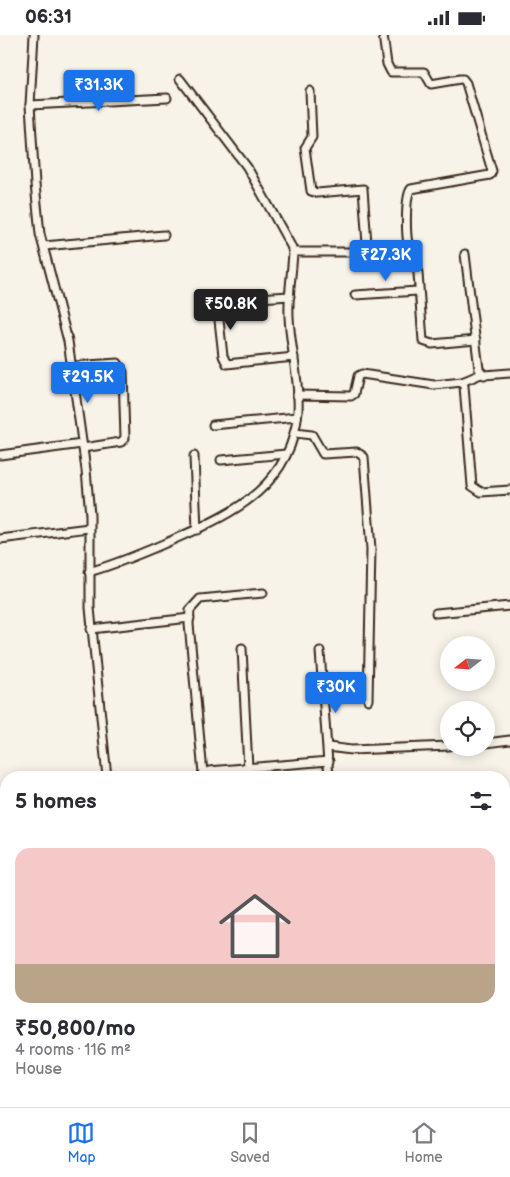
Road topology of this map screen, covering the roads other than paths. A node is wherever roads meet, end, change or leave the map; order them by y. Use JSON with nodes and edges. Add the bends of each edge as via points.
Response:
{"nodes":[{"id":1,"x":34,"y":35,"type":"edge"},
{"id":2,"x":383,"y":35,"type":"edge"},
{"id":3,"x":180,"y":79,"type":"dead end"},
{"id":4,"x":310,"y":91,"type":"dead end"},
{"id":5,"x":167,"y":98,"type":"dead end"},
{"id":6,"x":30,"y":105,"type":"junction"},
{"id":7,"x":164,"y":235,"type":"dead end"},
{"id":8,"x":44,"y":246,"type":"junction"},
{"id":9,"x":293,"y":252,"type":"junction"},
{"id":10,"x":465,"y":254,"type":"dead end"},
{"id":11,"x":418,"y":291,"type":"junction"},
{"id":12,"x":355,"y":295,"type":"dead end"},
{"id":13,"x":290,"y":296,"type":"junction"},
{"id":14,"x":476,"y":340,"type":"junction"},
{"id":15,"x":294,"y":357,"type":"junction"},
{"id":16,"x":72,"y":366,"type":"junction"},
{"id":17,"x":510,"y":373,"type":"edge"},
{"id":18,"x":481,"y":374,"type":"junction"},
{"id":19,"x":462,"y":382,"type":"junction"},
{"id":20,"x":297,"y":395,"type":"junction"},
{"id":21,"x":297,"y":417,"type":"junction"},
{"id":22,"x":213,"y":425,"type":"dead end"},
{"id":23,"x":294,"y":433,"type":"junction"},
{"id":24,"x":82,"y":446,"type":"junction"},
{"id":25,"x":286,"y":454,"type":"junction"},
{"id":26,"x":0,"y":455,"type":"edge"},
{"id":27,"x":194,"y":456,"type":"dead end"},
{"id":28,"x":221,"y":460,"type":"dead end"},
{"id":29,"x":510,"y":490,"type":"edge"},
{"id":30,"x":89,"y":528,"type":"junction"},
{"id":31,"x":197,"y":530,"type":"junction"},
{"id":32,"x":0,"y":539,"type":"edge"},
{"id":33,"x":89,"y":572,"type":"junction"},
{"id":34,"x":263,"y":593,"type":"dead end"},
{"id":35,"x":510,"y":607,"type":"edge"},
{"id":36,"x":436,"y":613,"type":"dead end"},
{"id":37,"x":190,"y":618,"type":"junction"},
{"id":38,"x":91,"y":629,"type":"junction"},
{"id":39,"x":242,"y":648,"type":"dead end"},
{"id":40,"x":320,"y":651,"type":"dead end"},
{"id":41,"x":368,"y":700,"type":"dead end"},
{"id":42,"x":510,"y":740,"type":"edge"},
{"id":43,"x":495,"y":742,"type":"edge"},
{"id":44,"x":440,"y":746,"type":"edge"},
{"id":45,"x":328,"y":747,"type":"junction"},
{"id":46,"x":329,"y":761,"type":"junction"},
{"id":47,"x":248,"y":768,"type":"junction"},
{"id":48,"x":106,"y":771,"type":"edge"},
{"id":49,"x":202,"y":771,"type":"edge"},
{"id":50,"x":228,"y":771,"type":"edge"},
{"id":51,"x":329,"y":771,"type":"edge"}],
"edges":[{"from":1,"to":6,"type":"street"},
{"from":2,"to":11,"type":"street","via":[[391,72],[424,72],[430,84],[463,79],[492,171],[487,176],[415,188],[408,192],[407,237],[417,260]]},
{"from":3,"to":9,"type":"street","via":[[247,167]]},
{"from":4,"to":9,"type":"street","via":[[312,137],[305,148],[311,191],[363,189],[366,249],[358,252]]},
{"from":5,"to":6,"type":"street"},
{"from":6,"to":8,"type":"street","via":[[35,185]]},
{"from":7,"to":8,"type":"street"},
{"from":8,"to":16,"type":"street"},
{"from":9,"to":13,"type":"street"},
{"from":10,"to":14,"type":"street"},
{"from":11,"to":12,"type":"street"},
{"from":11,"to":14,"type":"street","via":[[423,341]]},
{"from":13,"to":15,"type":"street"},
{"from":13,"to":15,"type":"street","via":[[226,300],[218,305],[218,311],[223,357],[227,364]]},
{"from":14,"to":18,"type":"street"},
{"from":15,"to":20,"type":"street"},
{"from":16,"to":24,"type":"street"},
{"from":16,"to":24,"type":"street","via":[[118,363],[123,372],[125,438],[121,442]]},
{"from":17,"to":18,"type":"street"},
{"from":18,"to":19,"type":"street"},
{"from":19,"to":20,"type":"street","via":[[434,385],[362,374],[358,376],[354,393],[350,396]]},
{"from":19,"to":29,"type":"street","via":[[472,486],[481,492]]},
{"from":20,"to":21,"type":"street"},
{"from":21,"to":22,"type":"street"},
{"from":21,"to":23,"type":"street"},
{"from":23,"to":25,"type":"street"},
{"from":23,"to":41,"type":"street","via":[[312,435],[323,455],[357,452],[364,457],[371,549]]},
{"from":24,"to":26,"type":"street"},
{"from":24,"to":30,"type":"street"},
{"from":25,"to":28,"type":"street"},
{"from":25,"to":31,"type":"street","via":[[272,480],[259,493],[229,515]]},
{"from":27,"to":31,"type":"street"},
{"from":30,"to":32,"type":"street"},
{"from":30,"to":33,"type":"street"},
{"from":31,"to":33,"type":"street","via":[[131,559]]},
{"from":33,"to":38,"type":"street"},
{"from":34,"to":37,"type":"street","via":[[200,599],[190,610]]},
{"from":35,"to":36,"type":"street"},
{"from":37,"to":38,"type":"street"},
{"from":37,"to":49,"type":"street"},
{"from":38,"to":48,"type":"street"},
{"from":39,"to":47,"type":"street"},
{"from":40,"to":45,"type":"street"},
{"from":42,"to":43,"type":"street"},
{"from":44,"to":45,"type":"street","via":[[351,750]]},
{"from":45,"to":46,"type":"street"},
{"from":46,"to":47,"type":"street"},
{"from":46,"to":51,"type":"street"},
{"from":47,"to":50,"type":"street"}]}
